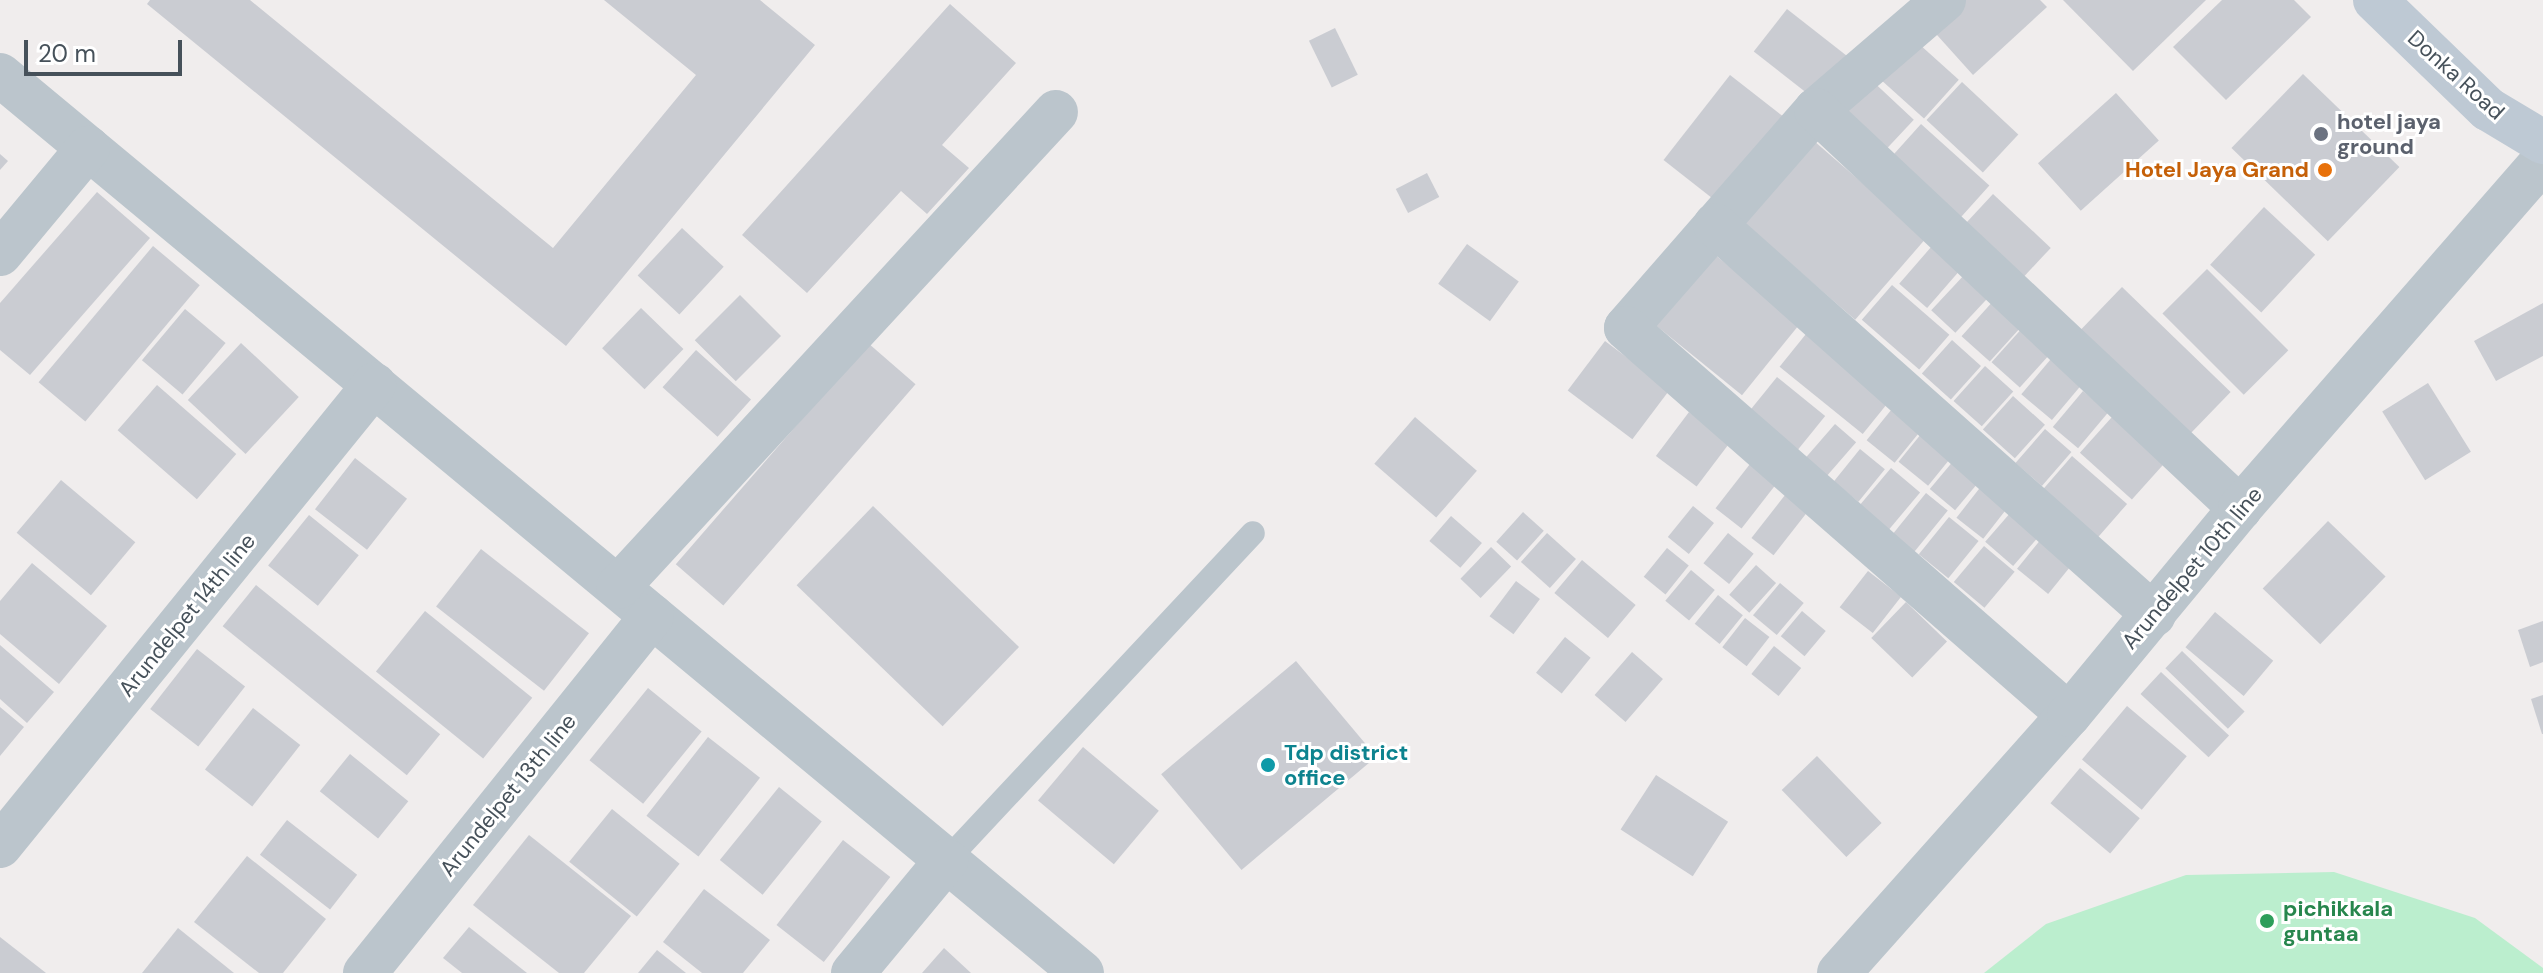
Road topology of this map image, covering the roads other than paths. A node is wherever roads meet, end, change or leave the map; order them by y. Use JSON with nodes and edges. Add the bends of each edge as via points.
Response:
{"nodes":[{"id":1,"x":1944,"y":0,"type":"edge"},
{"id":2,"x":2375,"y":0,"type":"edge"},
{"id":3,"x":0,"y":75,"type":"edge"},
{"id":4,"x":1816,"y":110,"type":"junction"},
{"id":5,"x":1056,"y":112,"type":"dead end"},
{"id":6,"x":2543,"y":142,"type":"edge"},
{"id":7,"x":88,"y":148,"type":"junction"},
{"id":8,"x":2543,"y":161,"type":"edge"},
{"id":9,"x":1715,"y":225,"type":"junction"},
{"id":10,"x":0,"y":254,"type":"edge"},
{"id":11,"x":374,"y":385,"type":"junction"},
{"id":12,"x":2240,"y":508,"type":"junction"},
{"id":13,"x":1253,"y":533,"type":"dead end"},
{"id":14,"x":618,"y":587,"type":"junction"},
{"id":15,"x":2154,"y":615,"type":"junction"},
{"id":16,"x":652,"y":616,"type":"junction"},
{"id":17,"x":2069,"y":715,"type":"junction"},
{"id":18,"x":0,"y":846,"type":"edge"},
{"id":19,"x":946,"y":861,"type":"junction"},
{"id":20,"x":365,"y":973,"type":"edge"},
{"id":21,"x":853,"y":973,"type":"edge"},
{"id":22,"x":1082,"y":973,"type":"edge"},
{"id":23,"x":1839,"y":973,"type":"edge"}],
"edges":[{"from":1,"to":4,"type":"street"},
{"from":2,"to":6,"type":"street","name":"Donka Road","via":[[2488,109]]},
{"from":3,"to":7,"type":"street"},
{"from":4,"to":9,"type":"street"},
{"from":4,"to":12,"type":"street"},
{"from":5,"to":14,"type":"street"},
{"from":7,"to":10,"type":"street"},
{"from":7,"to":11,"type":"street"},
{"from":8,"to":12,"type":"street","name":"Arundelpet 10th line"},
{"from":9,"to":15,"type":"street"},
{"from":9,"to":17,"type":"street","via":[[1626,328]]},
{"from":11,"to":14,"type":"street"},
{"from":11,"to":18,"type":"street","name":"Arundelpet 14th line"},
{"from":12,"to":15,"type":"street","name":"Arundelpet 10th line"},
{"from":13,"to":19,"type":"lane"},
{"from":14,"to":16,"type":"street"},
{"from":15,"to":17,"type":"street","name":"Arundelpet 10th line"},
{"from":16,"to":19,"type":"street"},
{"from":16,"to":20,"type":"street","name":"Arundelpet 13th line"},
{"from":17,"to":23,"type":"street","name":"Arundelpet 10th line"},
{"from":19,"to":21,"type":"street"},
{"from":19,"to":22,"type":"street"}]}
